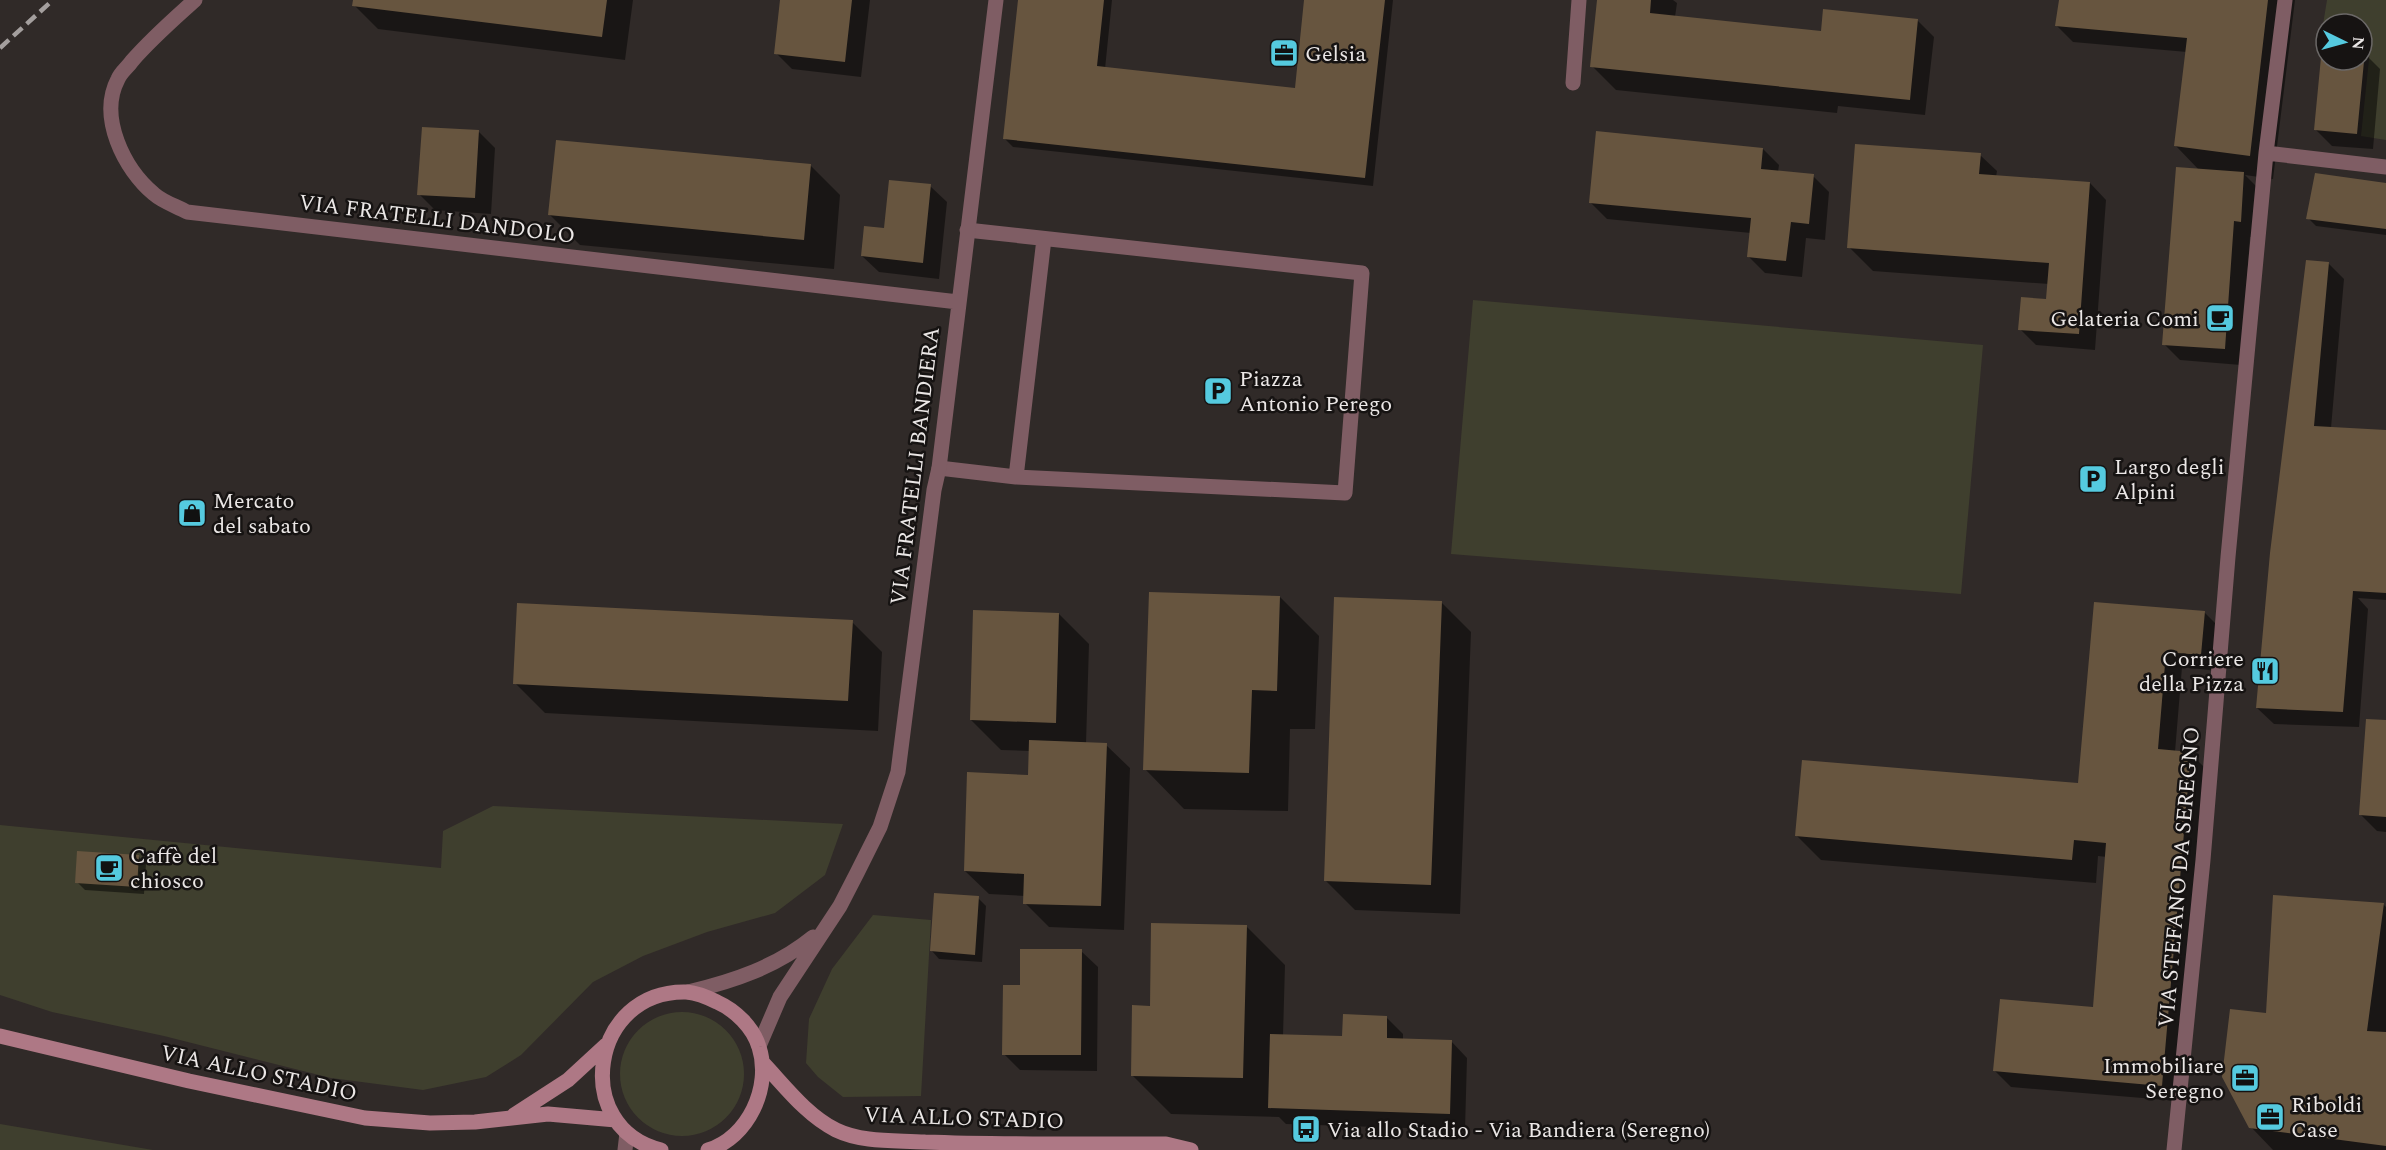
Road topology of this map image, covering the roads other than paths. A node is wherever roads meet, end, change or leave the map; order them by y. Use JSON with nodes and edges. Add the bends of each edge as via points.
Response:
{"nodes":[{"id":1,"x":195,"y":0,"type":"edge"},
{"id":2,"x":996,"y":0,"type":"edge"},
{"id":3,"x":1579,"y":0,"type":"edge"},
{"id":4,"x":2285,"y":0,"type":"edge"},
{"id":5,"x":1573,"y":83,"type":"dead end"},
{"id":6,"x":2266,"y":153,"type":"junction"},
{"id":7,"x":2386,"y":167,"type":"edge"},
{"id":8,"x":967,"y":230,"type":"junction"},
{"id":9,"x":1044,"y":239,"type":"junction"},
{"id":10,"x":958,"y":302,"type":"junction"},
{"id":11,"x":939,"y":468,"type":"junction"},
{"id":12,"x":1016,"y":477,"type":"junction"},
{"id":13,"x":828,"y":922,"type":"junction"},
{"id":14,"x":688,"y":992,"type":"junction"},
{"id":15,"x":0,"y":1036,"type":"edge"},
{"id":16,"x":606,"y":1045,"type":"junction"},
{"id":17,"x":759,"y":1046,"type":"junction"},
{"id":18,"x":762,"y":1062,"type":"junction"},
{"id":19,"x":512,"y":1117,"type":"junction"},
{"id":20,"x":616,"y":1120,"type":"junction"},
{"id":21,"x":627,"y":1133,"type":"junction"},
{"id":22,"x":625,"y":1150,"type":"edge"},
{"id":23,"x":661,"y":1150,"type":"edge"},
{"id":24,"x":708,"y":1150,"type":"edge"},
{"id":25,"x":1191,"y":1150,"type":"edge"},
{"id":26,"x":2174,"y":1150,"type":"edge"}],
"edges":[{"from":1,"to":10,"type":"street","name":"VIA FRATELLI DANDOLO","via":[[151,39],[118,78],[112,96],[112,122],[130,168],[155,195],[187,212]]},
{"from":2,"to":8,"type":"street","name":"VIA FRATELLI BANDIERA"},
{"from":3,"to":5,"type":"street"},
{"from":4,"to":6,"type":"street","name":"VIA STEFANO DA SEREGNO"},
{"from":6,"to":7,"type":"street"},
{"from":6,"to":26,"type":"street","name":"VIA STEFANO DA SEREGNO"},
{"from":8,"to":9,"type":"street"},
{"from":8,"to":10,"type":"street","name":"VIA FRATELLI BANDIERA"},
{"from":9,"to":12,"type":"street"},
{"from":9,"to":12,"type":"street","via":[[1362,273],[1345,493]]},
{"from":10,"to":11,"type":"street","name":"VIA FRATELLI BANDIERA"},
{"from":11,"to":12,"type":"street"},
{"from":11,"to":13,"type":"street","name":"VIA FRATELLI BANDIERA","via":[[898,772],[880,827]]},
{"from":13,"to":14,"type":"street","name":"VIA FRATELLI BANDIERA","via":[[790,955],[729,982]]},
{"from":13,"to":17,"type":"street","name":"VIA FRATELLI BANDIERA","via":[[780,997]]},
{"from":14,"to":16,"type":"main road","name":"VIA ALLO STADIO","via":[[670,993],[640,1004],[616,1026]]},
{"from":14,"to":17,"type":"main road","name":"VIA ALLO STADIO","via":[[702,994],[730,1008],[747,1025]]},
{"from":15,"to":19,"type":"main road","name":"VIA ALLO STADIO","via":[[365,1118],[430,1123]]},
{"from":16,"to":19,"type":"main road","name":"VIA ALLO STADIO","via":[[568,1080]]},
{"from":16,"to":20,"type":"main road","name":"VIA ALLO STADIO","via":[[603,1091]]},
{"from":17,"to":18,"type":"main road","name":"VIA ALLO STADIO"},
{"from":18,"to":24,"type":"main road","name":"VIA ALLO STADIO","via":[[760,1096],[744,1126]]},
{"from":18,"to":25,"type":"main road","name":"VIA ALLO STADIO","via":[[803,1105],[835,1129],[853,1136],[960,1143],[1166,1144]]},
{"from":19,"to":20,"type":"main road","name":"VIA ALLO STADIO","via":[[548,1114]]},
{"from":20,"to":21,"type":"main road","name":"VIA ALLO STADIO"},
{"from":21,"to":22,"type":"street"},
{"from":21,"to":23,"type":"main road","name":"VIA ALLO STADIO","via":[[646,1146]]}]}
